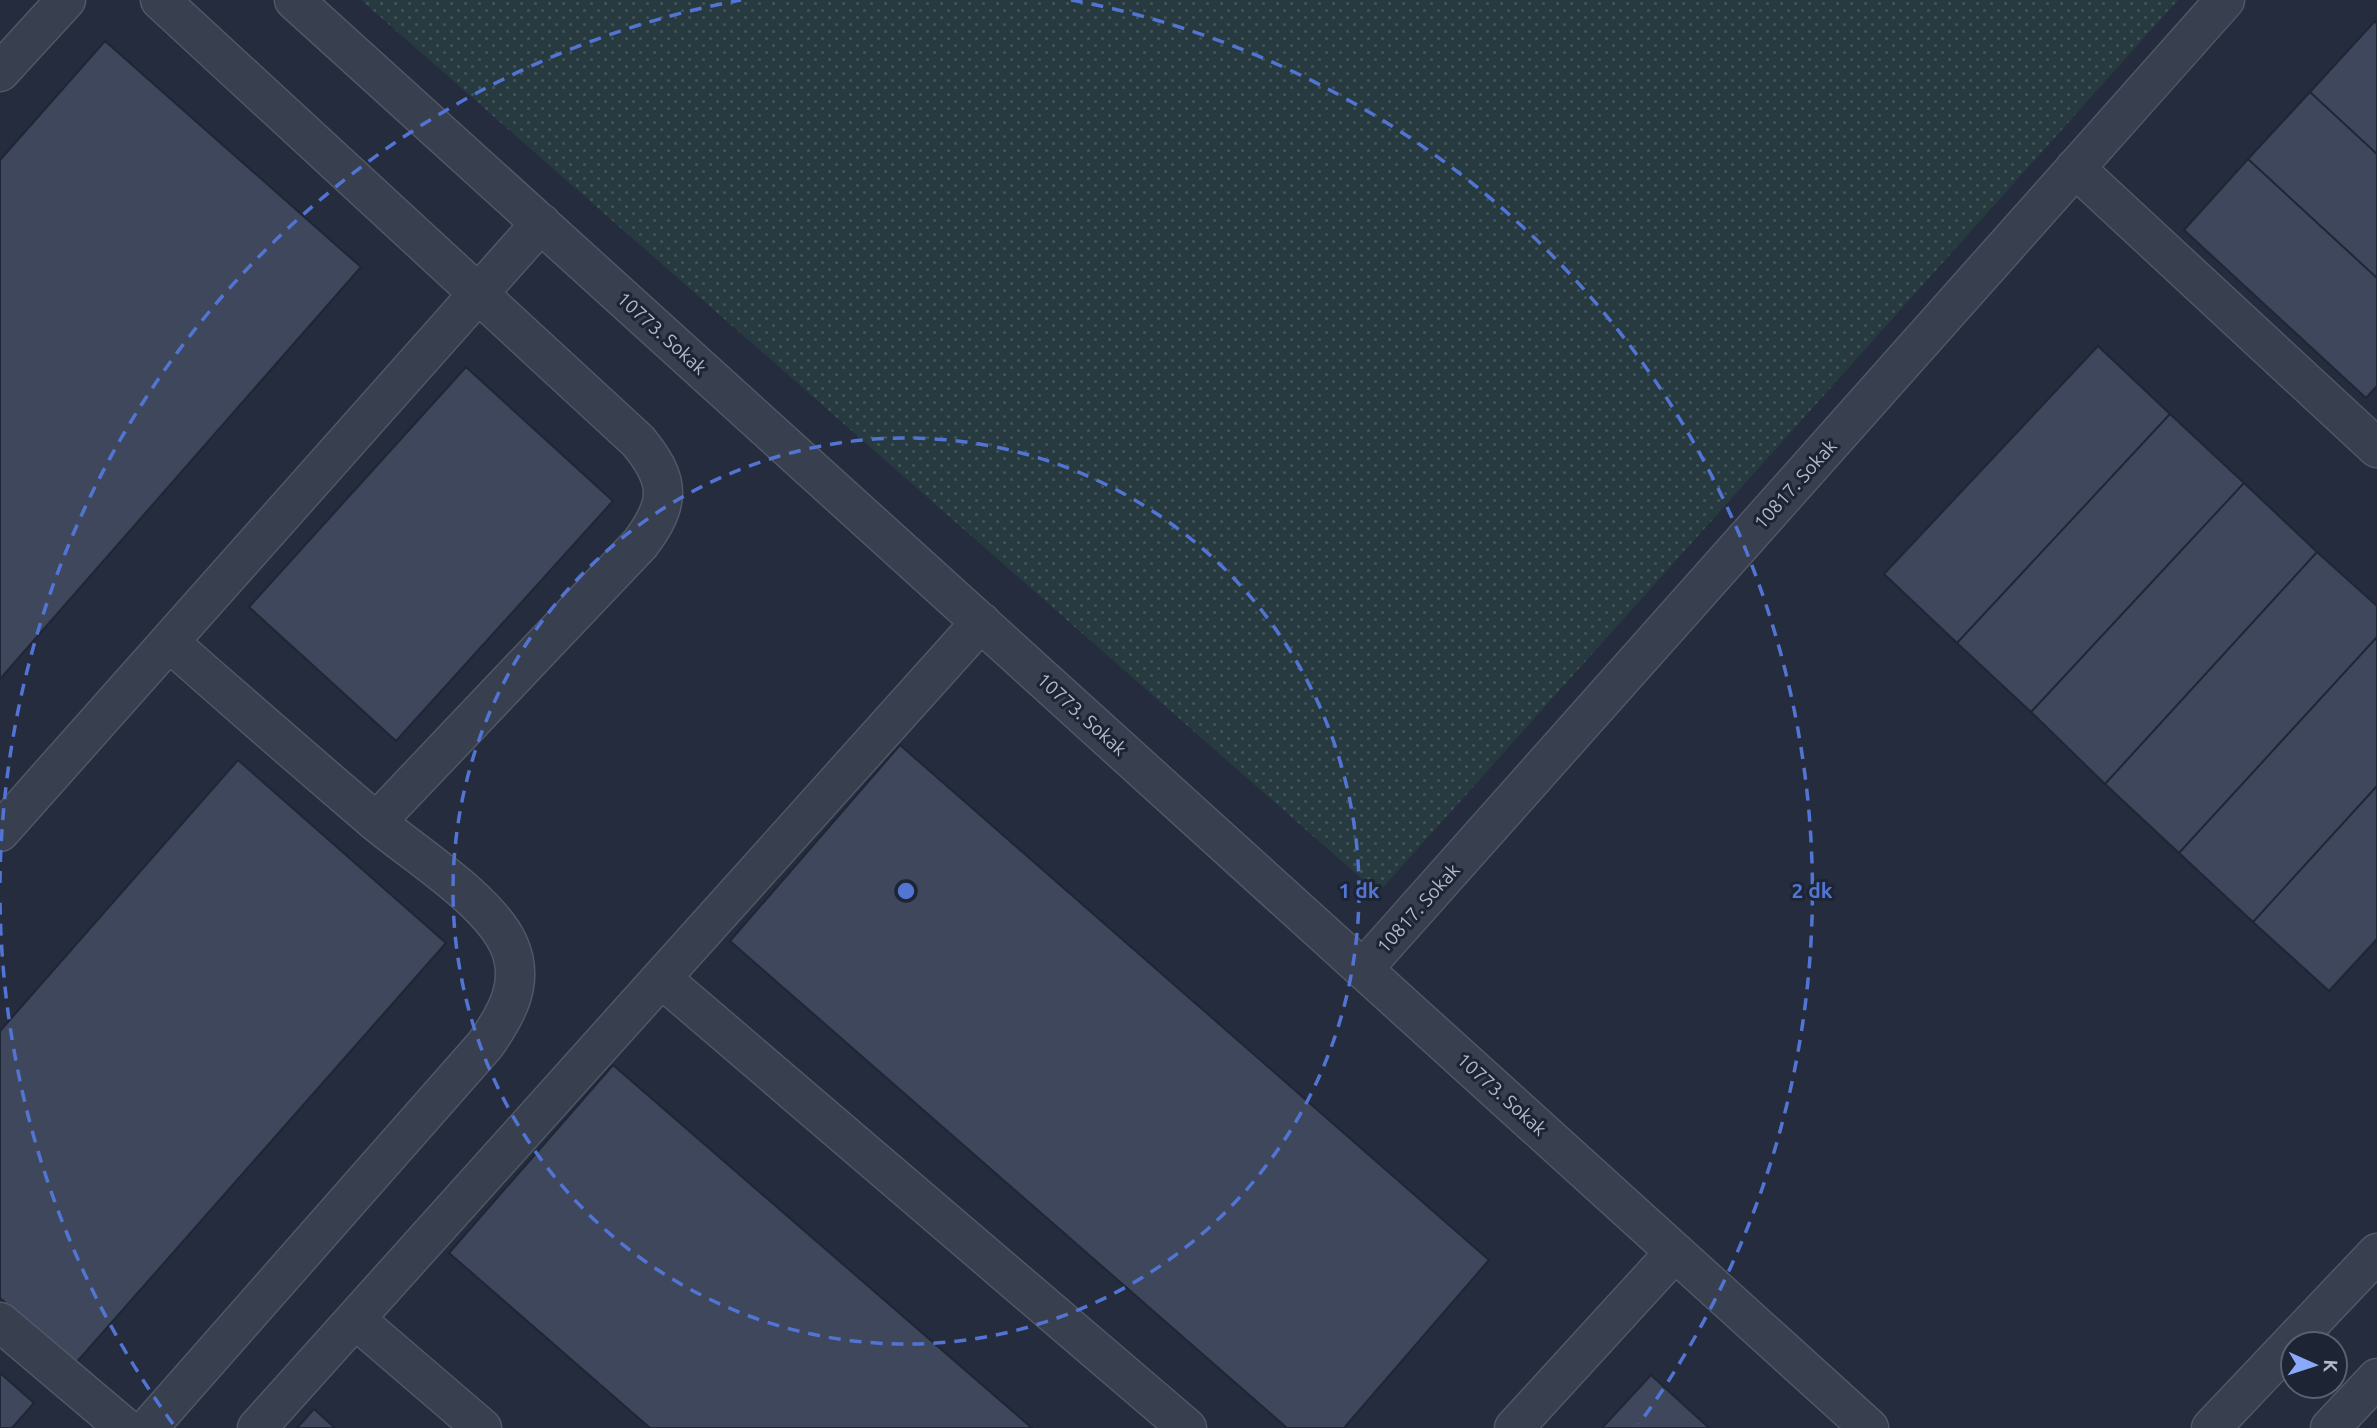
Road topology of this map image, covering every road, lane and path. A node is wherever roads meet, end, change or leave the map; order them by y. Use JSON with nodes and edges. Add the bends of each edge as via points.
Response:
{"nodes":[{"id":1,"x":66,"y":0,"type":"edge"},
{"id":2,"x":160,"y":0,"type":"edge"},
{"id":3,"x":295,"y":0,"type":"edge"},
{"id":4,"x":2225,"y":0,"type":"edge"},
{"id":5,"x":0,"y":72,"type":"edge"},
{"id":6,"x":2076,"y":168,"type":"junction"},
{"id":7,"x":541,"y":223,"type":"junction"},
{"id":8,"x":477,"y":295,"type":"junction"},
{"id":9,"x":2377,"y":448,"type":"edge"},
{"id":10,"x":981,"y":622,"type":"junction"},
{"id":11,"x":169,"y":642,"type":"junction"},
{"id":12,"x":376,"y":822,"type":"junction"},
{"id":13,"x":0,"y":832,"type":"edge"},
{"id":14,"x":1364,"y":968,"type":"junction"},
{"id":15,"x":661,"y":978,"type":"junction"},
{"id":16,"x":1675,"y":1252,"type":"junction"},
{"id":17,"x":2377,"y":1253,"type":"edge"},
{"id":18,"x":355,"y":1319,"type":"junction"},
{"id":19,"x":0,"y":1322,"type":"edge"},
{"id":20,"x":2377,"y":1378,"type":"edge"},
{"id":21,"x":125,"y":1428,"type":"edge"},
{"id":22,"x":148,"y":1428,"type":"edge"},
{"id":23,"x":257,"y":1428,"type":"edge"},
{"id":24,"x":482,"y":1428,"type":"edge"},
{"id":25,"x":1187,"y":1428,"type":"edge"},
{"id":26,"x":1514,"y":1428,"type":"edge"},
{"id":27,"x":1869,"y":1428,"type":"edge"},
{"id":28,"x":2211,"y":1428,"type":"edge"},
{"id":29,"x":2330,"y":1428,"type":"edge"}],
"edges":[{"from":1,"to":5,"type":"street"},
{"from":2,"to":8,"type":"street"},
{"from":3,"to":7,"type":"street","name":"10773. Sokak"},
{"from":4,"to":6,"type":"street","name":"10817. Sokak"},
{"from":6,"to":9,"type":"street"},
{"from":6,"to":14,"type":"street","name":"10817. Sokak"},
{"from":7,"to":8,"type":"street"},
{"from":7,"to":10,"type":"street","name":"10773. Sokak"},
{"from":8,"to":11,"type":"street"},
{"from":8,"to":12,"type":"street","via":[[638,441],[657,463],[665,489],[659,519],[640,544]]},
{"from":10,"to":14,"type":"street","name":"10773. Sokak"},
{"from":10,"to":15,"type":"street"},
{"from":11,"to":12,"type":"street"},
{"from":11,"to":13,"type":"street"},
{"from":12,"to":22,"type":"street","via":[[491,916],[509,944],[516,979],[507,1013],[485,1045]]},
{"from":14,"to":16,"type":"street","name":"10773. Sokak"},
{"from":15,"to":18,"type":"street"},
{"from":15,"to":25,"type":"street"},
{"from":16,"to":26,"type":"street"},
{"from":16,"to":27,"type":"street","name":"10773. Sokak"},
{"from":17,"to":28,"type":"street"},
{"from":18,"to":23,"type":"street"},
{"from":18,"to":24,"type":"street"},
{"from":19,"to":21,"type":"street"},
{"from":20,"to":29,"type":"street"}]}
